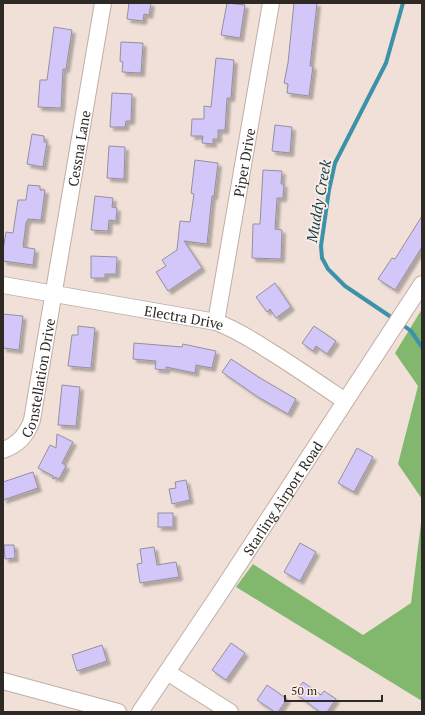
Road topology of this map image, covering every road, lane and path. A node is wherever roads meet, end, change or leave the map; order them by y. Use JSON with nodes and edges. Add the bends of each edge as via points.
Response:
{"nodes":[{"id":1,"x":103,"y":3,"type":"edge"},
{"id":2,"x":271,"y":3,"type":"edge"},
{"id":3,"x":422,"y":284,"type":"edge"},
{"id":4,"x":3,"y":285,"type":"edge"},
{"id":5,"x":53,"y":293,"type":"junction"},
{"id":6,"x":216,"y":322,"type":"junction"},
{"id":7,"x":345,"y":401,"type":"junction"},
{"id":8,"x":3,"y":450,"type":"edge"},
{"id":9,"x":167,"y":672,"type":"junction"},
{"id":10,"x":3,"y":681,"type":"edge"},
{"id":11,"x":118,"y":712,"type":"edge"},
{"id":12,"x":140,"y":712,"type":"edge"},
{"id":13,"x":230,"y":712,"type":"edge"}],
"edges":[{"from":1,"to":5,"type":"street","name":"Cessna Lane"},
{"from":2,"to":6,"type":"street","name":"Piper Drive"},
{"from":3,"to":7,"type":"street","name":"Starling Airport Road"},
{"from":4,"to":5,"type":"street","name":"Electra Drive"},
{"from":5,"to":6,"type":"street","name":"Electra Drive"},
{"from":5,"to":8,"type":"street","name":"Constellation Drive","via":[[32,420],[26,434],[15,445]]},
{"from":6,"to":7,"type":"street","name":"Electra Drive","via":[[233,328]]},
{"from":7,"to":9,"type":"street","name":"Starling Airport Road"},
{"from":9,"to":12,"type":"street","name":"Starling Airport Road"},
{"from":9,"to":13,"type":"street"},
{"from":10,"to":11,"type":"street"}]}
